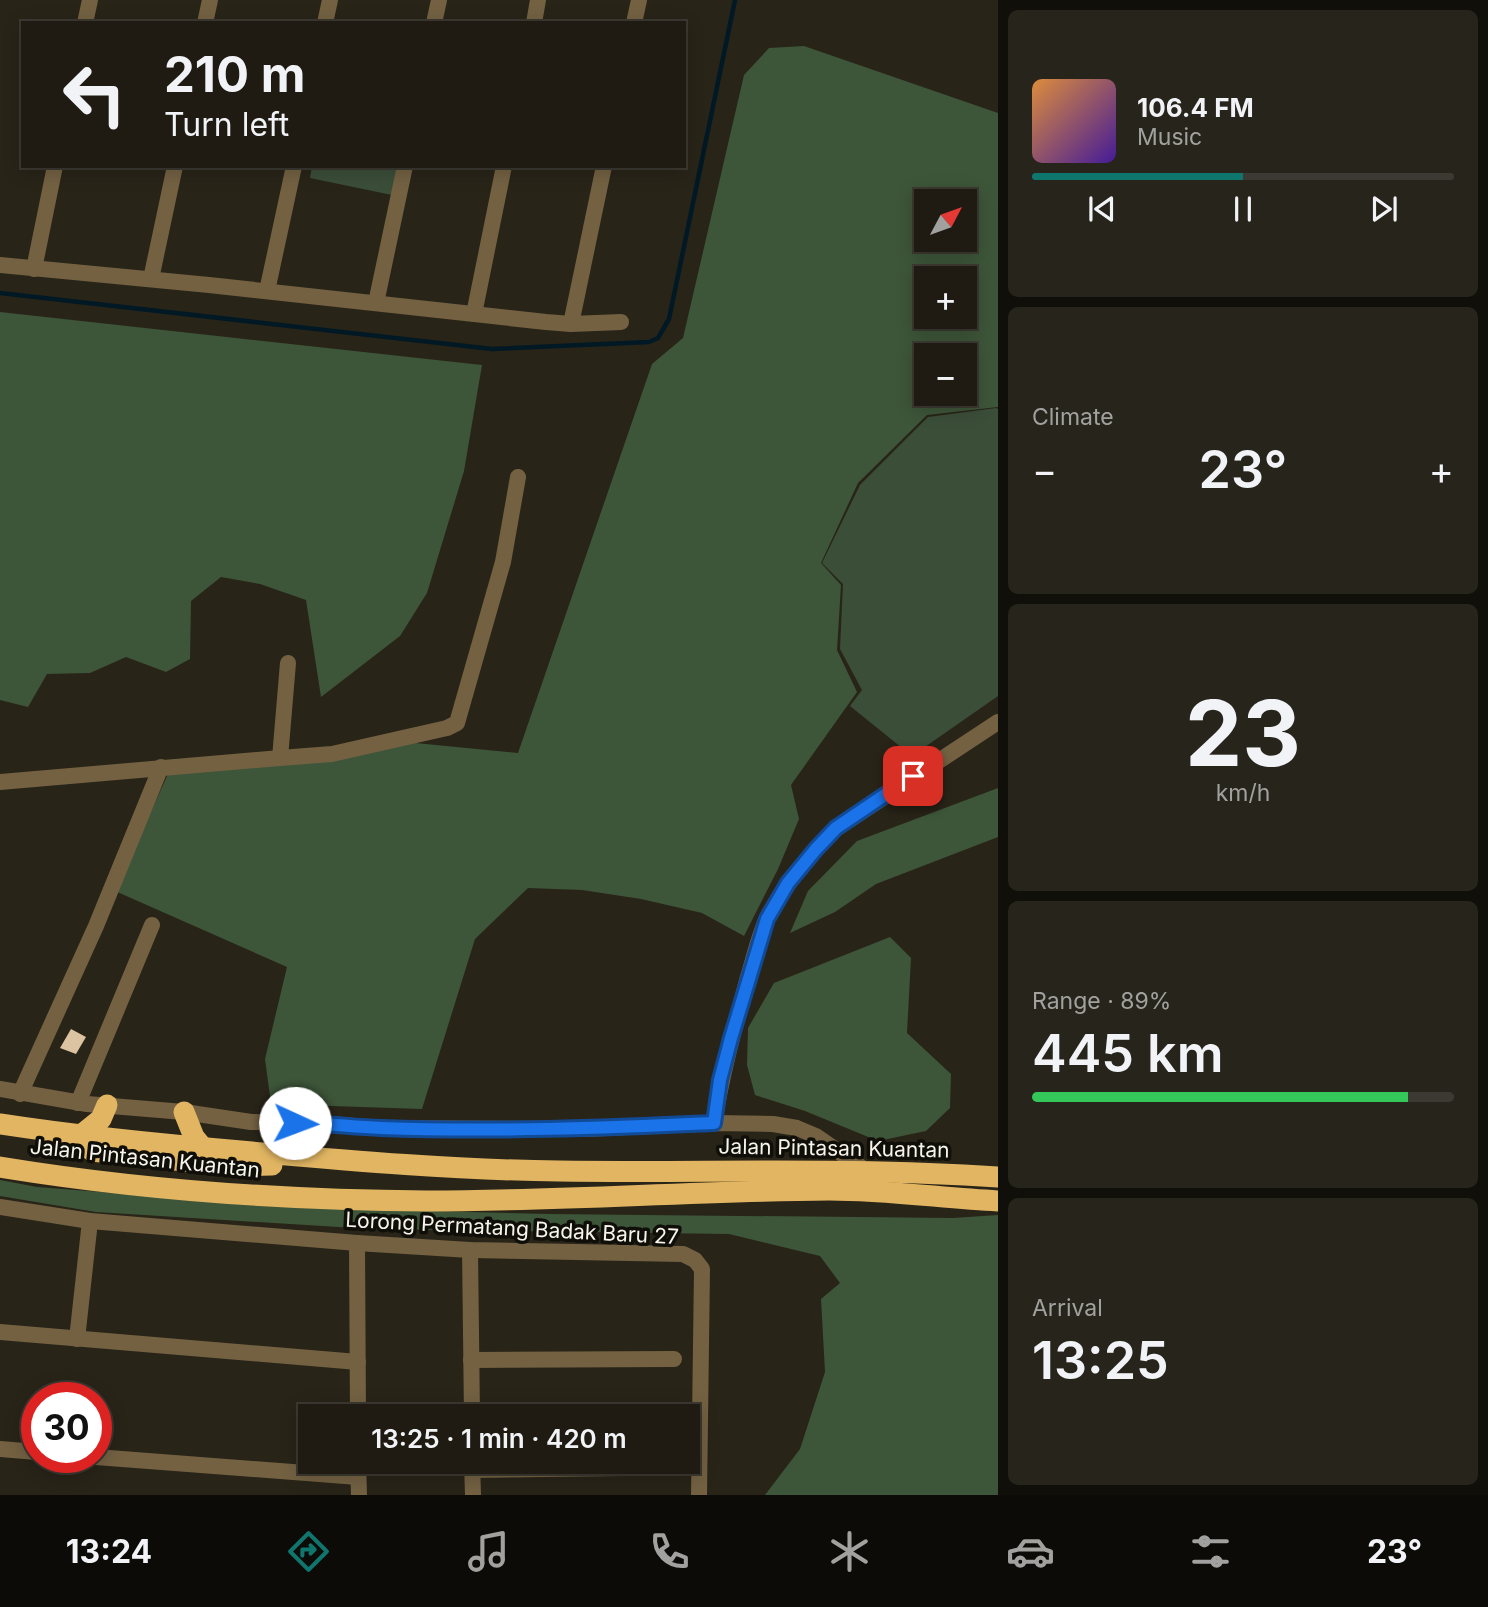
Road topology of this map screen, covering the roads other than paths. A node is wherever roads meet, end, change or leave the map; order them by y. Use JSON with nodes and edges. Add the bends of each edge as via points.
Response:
{"nodes":[{"id":1,"x":90,"y":0,"type":"edge"},
{"id":2,"x":210,"y":0,"type":"edge"},
{"id":3,"x":330,"y":0,"type":"edge"},
{"id":4,"x":439,"y":0,"type":"edge"},
{"id":5,"x":538,"y":0,"type":"edge"},
{"id":6,"x":639,"y":0,"type":"edge"},
{"id":7,"x":85,"y":21,"type":"edge"},
{"id":8,"x":205,"y":21,"type":"edge"},
{"id":9,"x":325,"y":21,"type":"edge"},
{"id":10,"x":434,"y":21,"type":"edge"},
{"id":11,"x":534,"y":21,"type":"edge"},
{"id":12,"x":634,"y":21,"type":"edge"},
{"id":13,"x":55,"y":168,"type":"edge"},
{"id":14,"x":175,"y":168,"type":"edge"},
{"id":15,"x":294,"y":168,"type":"edge"},
{"id":16,"x":405,"y":168,"type":"edge"},
{"id":17,"x":504,"y":168,"type":"edge"},
{"id":18,"x":604,"y":168,"type":"edge"},
{"id":19,"x":0,"y":265,"type":"edge"},
{"id":20,"x":34,"y":269,"type":"junction"},
{"id":21,"x":151,"y":279,"type":"junction"},
{"id":22,"x":267,"y":291,"type":"junction"},
{"id":23,"x":376,"y":303,"type":"junction"},
{"id":24,"x":474,"y":314,"type":"junction"},
{"id":25,"x":621,"y":322,"type":"dead end"},
{"id":26,"x":571,"y":324,"type":"junction"},
{"id":27,"x":518,"y":477,"type":"dead end"},
{"id":28,"x":288,"y":663,"type":"dead end"},
{"id":29,"x":998,"y":722,"type":"edge"},
{"id":30,"x":280,"y":758,"type":"junction"},
{"id":31,"x":161,"y":767,"type":"junction"},
{"id":32,"x":0,"y":782,"type":"edge"},
{"id":33,"x":152,"y":925,"type":"dead end"},
{"id":34,"x":0,"y":1089,"type":"edge"},
{"id":35,"x":20,"y":1094,"type":"junction"},
{"id":36,"x":78,"y":1103,"type":"junction"},
{"id":37,"x":107,"y":1105,"type":"junction"},
{"id":38,"x":184,"y":1112,"type":"junction"},
{"id":39,"x":714,"y":1123,"type":"junction"},
{"id":40,"x":0,"y":1124,"type":"edge"},
{"id":41,"x":80,"y":1136,"type":"junction"},
{"id":42,"x":0,"y":1137,"type":"edge"},
{"id":43,"x":203,"y":1148,"type":"junction"},
{"id":44,"x":308,"y":1157,"type":"junction"},
{"id":45,"x":0,"y":1167,"type":"edge"},
{"id":46,"x":868,"y":1172,"type":"junction"},
{"id":47,"x":998,"y":1177,"type":"edge"},
{"id":48,"x":998,"y":1201,"type":"edge"},
{"id":49,"x":0,"y":1208,"type":"edge"},
{"id":50,"x":90,"y":1221,"type":"junction"},
{"id":51,"x":357,"y":1243,"type":"junction"},
{"id":52,"x":470,"y":1250,"type":"junction"},
{"id":53,"x":0,"y":1332,"type":"edge"},
{"id":54,"x":77,"y":1339,"type":"junction"},
{"id":55,"x":674,"y":1359,"type":"dead end"},
{"id":56,"x":471,"y":1360,"type":"junction"},
{"id":57,"x":358,"y":1362,"type":"junction"},
{"id":58,"x":358,"y":1404,"type":"edge"},
{"id":59,"x":471,"y":1404,"type":"edge"},
{"id":60,"x":700,"y":1404,"type":"edge"},
{"id":61,"x":0,"y":1449,"type":"edge"},
{"id":62,"x":21,"y":1451,"type":"edge"},
{"id":63,"x":112,"y":1458,"type":"edge"},
{"id":64,"x":298,"y":1466,"type":"edge"},
{"id":65,"x":358,"y":1474,"type":"edge"},
{"id":66,"x":472,"y":1474,"type":"edge"},
{"id":67,"x":699,"y":1474,"type":"edge"},
{"id":68,"x":359,"y":1495,"type":"edge"},
{"id":69,"x":472,"y":1495,"type":"edge"},
{"id":70,"x":699,"y":1495,"type":"edge"}],
"edges":[{"from":1,"to":7,"type":"street"},
{"from":2,"to":8,"type":"street"},
{"from":3,"to":9,"type":"street"},
{"from":4,"to":10,"type":"street"},
{"from":5,"to":11,"type":"street"},
{"from":6,"to":12,"type":"street"},
{"from":13,"to":20,"type":"street"},
{"from":14,"to":21,"type":"street"},
{"from":15,"to":22,"type":"street"},
{"from":16,"to":23,"type":"street"},
{"from":17,"to":24,"type":"street"},
{"from":18,"to":26,"type":"street"},
{"from":19,"to":20,"type":"street"},
{"from":20,"to":21,"type":"street"},
{"from":21,"to":22,"type":"street"},
{"from":22,"to":23,"type":"street"},
{"from":23,"to":24,"type":"street"},
{"from":24,"to":26,"type":"street"},
{"from":25,"to":26,"type":"street"},
{"from":27,"to":30,"type":"street","via":[[503,562],[457,723],[332,754]]},
{"from":28,"to":30,"type":"street"},
{"from":29,"to":39,"type":"street","via":[[836,828],[788,883],[767,919],[755,956],[720,1080]]},
{"from":30,"to":31,"type":"street"},
{"from":31,"to":32,"type":"street"},
{"from":31,"to":35,"type":"street"},
{"from":33,"to":36,"type":"street"},
{"from":34,"to":35,"type":"street"},
{"from":35,"to":36,"type":"street"},
{"from":36,"to":37,"type":"street"},
{"from":37,"to":38,"type":"street"},
{"from":37,"to":41,"type":"highway","via":[[101,1119]]},
{"from":38,"to":39,"type":"street","via":[[251,1122],[379,1128],[585,1129]]},
{"from":38,"to":43,"type":"highway"},
{"from":39,"to":46,"type":"street","via":[[797,1128]]},
{"from":40,"to":41,"type":"highway","name":"Jalan Pintasan Kuantan"},
{"from":41,"to":43,"type":"highway","name":"Jalan Pintasan Kuantan"},
{"from":42,"to":44,"type":"highway","via":[[230,1166],[276,1165]]},
{"from":43,"to":44,"type":"highway","name":"Jalan Pintasan Kuantan"},
{"from":44,"to":46,"type":"highway","name":"Jalan Pintasan Kuantan","via":[[559,1171]]},
{"from":45,"to":48,"type":"highway","name":"Jalan Pintasan Kuantan","via":[[178,1189],[358,1199],[832,1190]]},
{"from":46,"to":47,"type":"highway","name":"Jalan Pintasan Kuantan"},
{"from":49,"to":50,"type":"street","name":"Lorong Permatang Badak Baru 27"},
{"from":50,"to":51,"type":"street","name":"Lorong Permatang Badak Baru 27"},
{"from":50,"to":54,"type":"street"},
{"from":51,"to":52,"type":"street","name":"Lorong Permatang Badak Baru 27"},
{"from":51,"to":57,"type":"street"},
{"from":52,"to":56,"type":"street"},
{"from":52,"to":60,"type":"street","name":"Lorong Permatang Badak Baru 27","via":[[683,1254],[695,1260],[702,1269]]},
{"from":53,"to":54,"type":"street"},
{"from":54,"to":57,"type":"street"},
{"from":55,"to":56,"type":"street"},
{"from":56,"to":59,"type":"street"},
{"from":57,"to":58,"type":"street"},
{"from":61,"to":62,"type":"street"},
{"from":63,"to":64,"type":"street"},
{"from":65,"to":68,"type":"street"},
{"from":66,"to":69,"type":"street"},
{"from":67,"to":70,"type":"street","name":"Lorong Permatang Badak Baru 27"}]}
